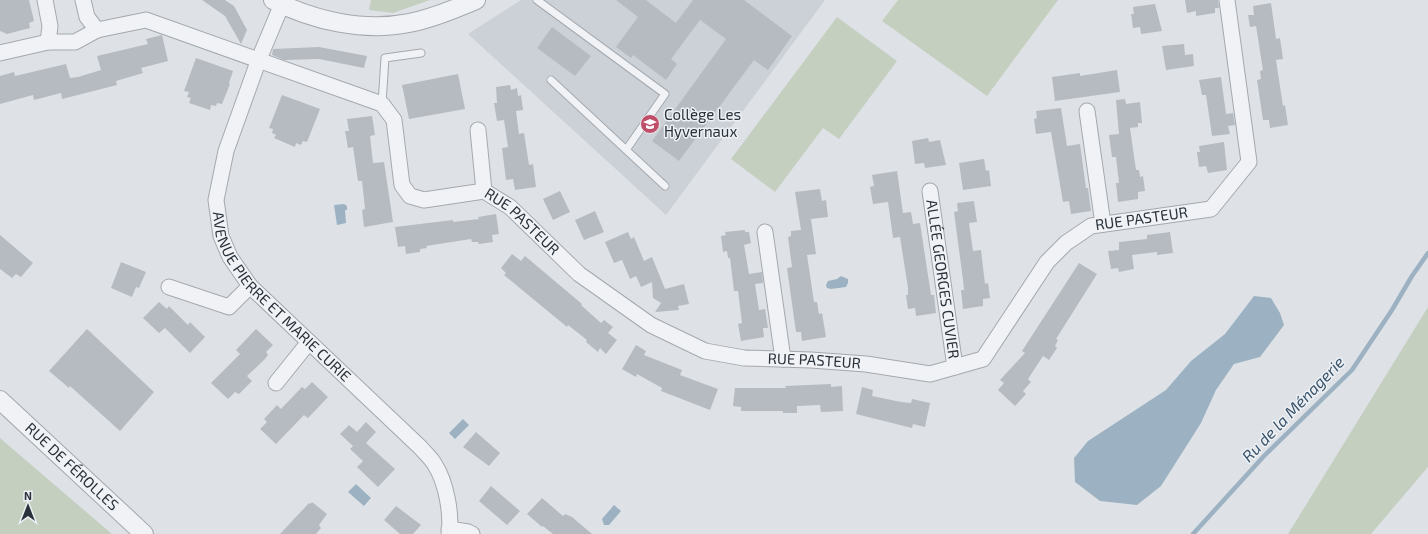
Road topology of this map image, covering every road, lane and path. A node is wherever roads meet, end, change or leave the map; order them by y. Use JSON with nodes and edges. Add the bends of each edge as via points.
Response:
{"nodes":[{"id":1,"x":44,"y":0,"type":"edge"},
{"id":2,"x":83,"y":0,"type":"edge"},
{"id":3,"x":476,"y":0,"type":"edge"},
{"id":4,"x":537,"y":0,"type":"edge"},
{"id":5,"x":1226,"y":0,"type":"edge"},
{"id":6,"x":278,"y":2,"type":"edge"},
{"id":7,"x":97,"y":30,"type":"junction"},
{"id":8,"x":48,"y":42,"type":"junction"},
{"id":9,"x":0,"y":53,"type":"edge"},
{"id":10,"x":421,"y":53,"type":"dead end"},
{"id":11,"x":259,"y":60,"type":"junction"},
{"id":12,"x":551,"y":80,"type":"dead end"},
{"id":13,"x":382,"y":104,"type":"junction"},
{"id":14,"x":1087,"y":111,"type":"dead end"},
{"id":15,"x":478,"y":130,"type":"dead end"},
{"id":16,"x":626,"y":150,"type":"junction"},
{"id":17,"x":665,"y":186,"type":"dead end"},
{"id":18,"x":484,"y":191,"type":"junction"},
{"id":19,"x":930,"y":191,"type":"dead end"},
{"id":20,"x":1103,"y":224,"type":"junction"},
{"id":21,"x":765,"y":232,"type":"dead end"},
{"id":22,"x":250,"y":286,"type":"junction"},
{"id":23,"x":169,"y":287,"type":"dead end"},
{"id":24,"x":309,"y":342,"type":"junction"},
{"id":25,"x":783,"y":359,"type":"junction"},
{"id":26,"x":955,"y":367,"type":"junction"},
{"id":27,"x":276,"y":383,"type":"dead end"},
{"id":28,"x":0,"y":400,"type":"edge"},
{"id":29,"x":449,"y":531,"type":"edge"},
{"id":30,"x":144,"y":534,"type":"edge"},
{"id":31,"x":472,"y":534,"type":"edge"}],
"edges":[{"from":1,"to":8,"type":"street","via":[[50,26]]},
{"from":2,"to":7,"type":"street","via":[[87,17]]},
{"from":3,"to":6,"type":"street","via":[[409,23],[370,26],[332,22],[310,16]]},
{"from":4,"to":16,"type":"lane","via":[[665,94]]},
{"from":5,"to":20,"type":"street","name":"RUE PASTEUR","via":[[1249,162],[1211,209]]},
{"from":6,"to":11,"type":"street","name":"AVENUE PIERRE ET MARIE CURIE"},
{"from":7,"to":8,"type":"street","via":[[75,42]]},
{"from":7,"to":11,"type":"street","via":[[146,20]]},
{"from":8,"to":9,"type":"street"},
{"from":10,"to":13,"type":"lane","via":[[385,58]]},
{"from":11,"to":13,"type":"street"},
{"from":11,"to":22,"type":"street","name":"AVENUE PIERRE ET MARIE CURIE","via":[[226,151],[216,200],[221,236],[230,257]]},
{"from":12,"to":16,"type":"lane"},
{"from":13,"to":18,"type":"street","name":"RUE PASTEUR","via":[[394,120],[402,185],[410,196],[424,200]]},
{"from":14,"to":20,"type":"street"},
{"from":15,"to":18,"type":"street"},
{"from":16,"to":17,"type":"lane"},
{"from":18,"to":25,"type":"street","name":"RUE PASTEUR","via":[[510,207],[580,274],[651,325],[705,351],[744,358]]},
{"from":19,"to":26,"type":"street","name":"ALLÉE GEORGES CUVIER"},
{"from":20,"to":26,"type":"street","name":"RUE PASTEUR","via":[[1091,226],[1066,243],[1047,262],[983,359]]},
{"from":21,"to":25,"type":"street"},
{"from":22,"to":23,"type":"street","via":[[229,307]]},
{"from":22,"to":24,"type":"street","name":"AVENUE PIERRE ET MARIE CURIE"},
{"from":24,"to":27,"type":"street"},
{"from":24,"to":29,"type":"street","name":"AVENUE PIERRE ET MARIE CURIE","via":[[436,465],[446,492],[450,516]]},
{"from":25,"to":26,"type":"street","name":"RUE PASTEUR","via":[[866,364],[930,374]]},
{"from":28,"to":30,"type":"street","name":"RUE DE FÉROLLES"},
{"from":29,"to":31,"type":"street"}]}
